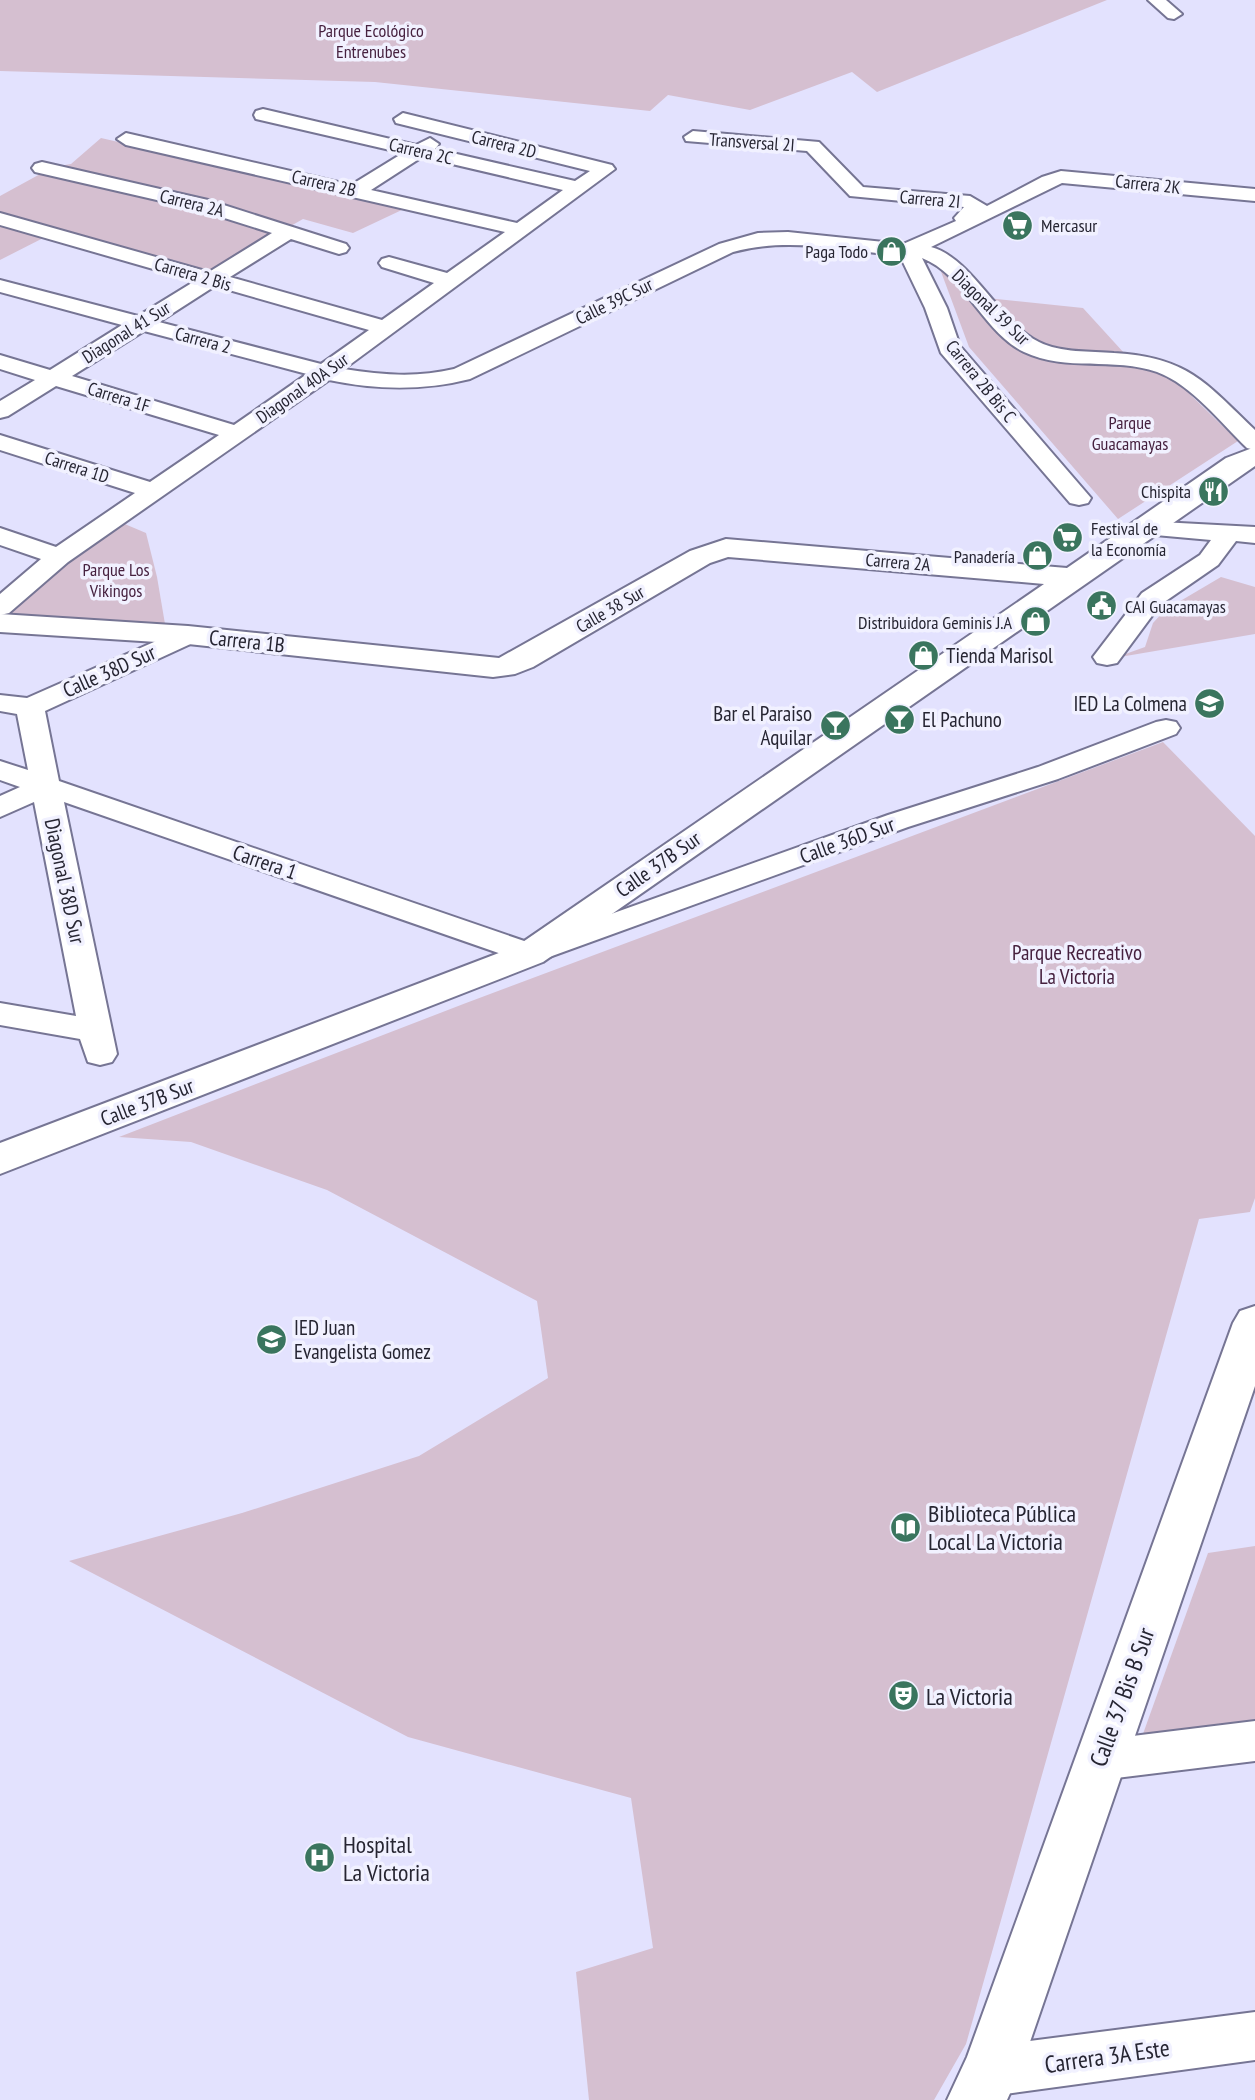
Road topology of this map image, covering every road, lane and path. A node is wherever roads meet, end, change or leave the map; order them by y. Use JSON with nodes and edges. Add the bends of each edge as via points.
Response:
{"nodes":[{"id":1,"x":1156,"y":0,"type":"edge"},
{"id":2,"x":1174,"y":14,"type":"dead end"},
{"id":3,"x":263,"y":115,"type":"dead end"},
{"id":4,"x":403,"y":119,"type":"dead end"},
{"id":5,"x":450,"y":131,"type":"junction"},
{"id":6,"x":692,"y":137,"type":"dead end"},
{"id":7,"x":126,"y":139,"type":"dead end"},
{"id":8,"x":419,"y":151,"type":"junction"},
{"id":9,"x":42,"y":168,"type":"dead end"},
{"id":10,"x":605,"y":169,"type":"joint"},
{"id":11,"x":579,"y":188,"type":"junction"},
{"id":12,"x":356,"y":190,"type":"junction"},
{"id":13,"x":857,"y":192,"type":"joint"},
{"id":14,"x":1255,"y":194,"type":"edge"},
{"id":15,"x":0,"y":219,"type":"edge"},
{"id":16,"x":970,"y":222,"type":"junction"},
{"id":17,"x":521,"y":230,"type":"junction"},
{"id":18,"x":288,"y":232,"type":"junction"},
{"id":19,"x":339,"y":248,"type":"dead end"},
{"id":20,"x":908,"y":250,"type":"junction"},
{"id":21,"x":389,"y":263,"type":"dead end"},
{"id":22,"x":211,"y":280,"type":"junction"},
{"id":23,"x":451,"y":281,"type":"junction"},
{"id":24,"x":0,"y":286,"type":"edge"},
{"id":25,"x":140,"y":324,"type":"junction"},
{"id":26,"x":385,"y":328,"type":"junction"},
{"id":27,"x":0,"y":362,"type":"edge"},
{"id":28,"x":325,"y":372,"type":"junction"},
{"id":29,"x":54,"y":377,"type":"junction"},
{"id":30,"x":0,"y":411,"type":"edge"},
{"id":31,"x":237,"y":433,"type":"junction"},
{"id":32,"x":0,"y":442,"type":"edge"},
{"id":33,"x":1255,"y":443,"type":"edge"},
{"id":34,"x":1255,"y":455,"type":"edge"},
{"id":35,"x":153,"y":491,"type":"junction"},
{"id":36,"x":1079,"y":498,"type":"dead end"},
{"id":37,"x":1142,"y":528,"type":"junction"},
{"id":38,"x":1242,"y":534,"type":"edge"},
{"id":39,"x":0,"y":536,"type":"edge"},
{"id":40,"x":726,"y":548,"type":"joint"},
{"id":41,"x":59,"y":557,"type":"junction"},
{"id":42,"x":1070,"y":577,"type":"junction"},
{"id":43,"x":0,"y":607,"type":"edge"},
{"id":44,"x":0,"y":623,"type":"edge"},
{"id":45,"x":188,"y":635,"type":"junction"},
{"id":46,"x":1107,"y":657,"type":"dead end"},
{"id":47,"x":493,"y":668,"type":"joint"},
{"id":48,"x":15,"y":705,"type":"edge"},
{"id":49,"x":1166,"y":728,"type":"dead end"},
{"id":50,"x":0,"y":770,"type":"edge"},
{"id":51,"x":46,"y":785,"type":"junction"},
{"id":52,"x":0,"y":808,"type":"edge"},
{"id":53,"x":530,"y":954,"type":"junction"},
{"id":54,"x":0,"y":1014,"type":"edge"},
{"id":55,"x":0,"y":1159,"type":"edge"},
{"id":56,"x":1255,"y":1323,"type":"edge"},
{"id":57,"x":1255,"y":1741,"type":"edge"},
{"id":58,"x":1100,"y":1760,"type":"junction"},
{"id":59,"x":1255,"y":2036,"type":"edge"},
{"id":60,"x":983,"y":2086,"type":"edge"}],
"edges":[{"from":1,"to":2,"type":"street"},
{"from":3,"to":8,"type":"street","name":"Carrera 2C"},
{"from":4,"to":5,"type":"street","name":"Carrera 2D"},
{"from":5,"to":8,"type":"street"},
{"from":5,"to":10,"type":"street","name":"Carrera 2D"},
{"from":6,"to":13,"type":"street","name":"Transversal 2I","via":[[812,146]]},
{"from":7,"to":12,"type":"street","name":"Carrera 2B"},
{"from":8,"to":11,"type":"street","name":"Carrera 2C"},
{"from":8,"to":12,"type":"street"},
{"from":9,"to":18,"type":"street","name":"Carrera 2A","via":[[201,204]]},
{"from":10,"to":11,"type":"street","name":"Diagonal 40A Sur"},
{"from":11,"to":17,"type":"street","name":"Diagonal 40A Sur"},
{"from":12,"to":17,"type":"street","name":"Carrera 2B"},
{"from":13,"to":16,"type":"street","name":"Carrera 2I","via":[[970,202],[977,205],[964,219]]},
{"from":14,"to":16,"type":"street","name":"Carrera 2K","via":[[1061,177]]},
{"from":15,"to":22,"type":"street","name":"Carrera 2 Bis"},
{"from":16,"to":20,"type":"street"},
{"from":17,"to":23,"type":"street","name":"Diagonal 40A Sur"},
{"from":18,"to":19,"type":"street","name":"Carrera 2A"},
{"from":18,"to":22,"type":"street","name":"Diagonal 41 Sur"},
{"from":20,"to":28,"type":"street","name":"Calle 39C Sur","via":[[788,238],[744,242],[453,377],[409,383]]},
{"from":20,"to":33,"type":"street","name":"Diagonal 39 Sur","via":[[929,253],[947,264],[1018,339],[1061,355],[1167,368],[1180,374]]},
{"from":20,"to":36,"type":"street","name":"Carrera 2B Bis C","via":[[949,348]]},
{"from":21,"to":23,"type":"street"},
{"from":22,"to":25,"type":"street","name":"Diagonal 41 Sur"},
{"from":22,"to":26,"type":"street","name":"Carrera 2 Bis"},
{"from":23,"to":26,"type":"street","name":"Diagonal 40A Sur"},
{"from":24,"to":25,"type":"street","name":"Carrera 2"},
{"from":25,"to":28,"type":"street","name":"Carrera 2"},
{"from":25,"to":29,"type":"street","name":"Diagonal 41 Sur"},
{"from":26,"to":28,"type":"street","name":"Diagonal 40A Sur"},
{"from":27,"to":29,"type":"street","name":"Carrera 1F"},
{"from":28,"to":31,"type":"street","name":"Diagonal 40A Sur"},
{"from":29,"to":30,"type":"street","name":"Diagonal 41 Sur"},
{"from":29,"to":31,"type":"street","name":"Carrera 1F"},
{"from":31,"to":35,"type":"street","name":"Diagonal 40A Sur"},
{"from":32,"to":35,"type":"street","name":"Carrera 1D"},
{"from":34,"to":37,"type":"street","name":"Calle 37B Sur"},
{"from":35,"to":41,"type":"street","name":"Diagonal 40A Sur"},
{"from":37,"to":38,"type":"street"},
{"from":37,"to":42,"type":"street","name":"Calle 37B Sur"},
{"from":38,"to":46,"type":"street","via":[[1151,599]]},
{"from":39,"to":41,"type":"street"},
{"from":40,"to":42,"type":"street","name":"Carrera 2A"},
{"from":40,"to":47,"type":"street","name":"Calle 38 Sur","via":[[701,557],[522,660]]},
{"from":41,"to":43,"type":"street","name":"Diagonal 40A Sur"},
{"from":42,"to":53,"type":"street","name":"Calle 37B Sur"},
{"from":44,"to":45,"type":"street","name":"Carrera 1B"},
{"from":45,"to":47,"type":"street","name":"Carrera 1B"},
{"from":45,"to":48,"type":"street","name":"Calle 38D Sur"},
{"from":48,"to":51,"type":"street","name":"Diagonal 38D Sur"},
{"from":49,"to":53,"type":"street","name":"Calle 36D Sur"},
{"from":50,"to":51,"type":"street","name":"Carrera 1"},
{"from":51,"to":52,"type":"street"},
{"from":51,"to":53,"type":"street","name":"Carrera 1"},
{"from":51,"to":54,"type":"street","name":"Diagonal 38D Sur","via":[[98,1042]]},
{"from":53,"to":55,"type":"street","name":"Calle 37B Sur"},
{"from":56,"to":58,"type":"street","name":"Calle 37 Bis B Sur"},
{"from":57,"to":58,"type":"street"},
{"from":58,"to":60,"type":"street","name":"Calle 37 Bis B Sur"},
{"from":59,"to":60,"type":"street","name":"Carrera 3A Este"}]}
